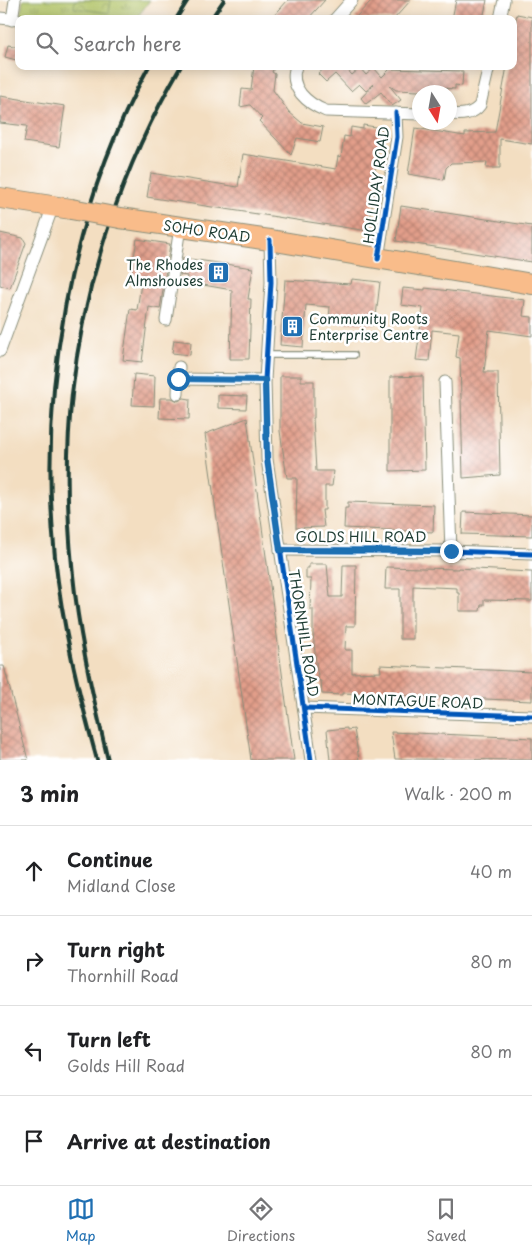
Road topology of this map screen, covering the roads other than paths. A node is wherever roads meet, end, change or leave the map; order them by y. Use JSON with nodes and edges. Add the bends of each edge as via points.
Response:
{"nodes":[{"id":1,"x":16,"y":0,"type":"edge"},
{"id":2,"x":352,"y":0,"type":"edge"},
{"id":3,"x":504,"y":0,"type":"edge"},
{"id":4,"x":16,"y":15,"type":"edge"},
{"id":5,"x":339,"y":15,"type":"edge"},
{"id":6,"x":501,"y":15,"type":"edge"},
{"id":7,"x":0,"y":18,"type":"edge"},
{"id":8,"x":15,"y":20,"type":"edge"},
{"id":9,"x":295,"y":70,"type":"edge"},
{"id":10,"x":488,"y":70,"type":"edge"},
{"id":11,"x":396,"y":113,"type":"junction"},
{"id":12,"x":412,"y":114,"type":"edge"},
{"id":13,"x":457,"y":115,"type":"edge"},
{"id":14,"x":0,"y":198,"type":"edge"},
{"id":15,"x":62,"y":208,"type":"junction"},
{"id":16,"x":180,"y":227,"type":"junction"},
{"id":17,"x":270,"y":240,"type":"junction"},
{"id":18,"x":378,"y":259,"type":"junction"},
{"id":19,"x":532,"y":284,"type":"edge"},
{"id":20,"x":166,"y":320,"type":"dead end"},
{"id":21,"x":0,"y":351,"type":"edge"},
{"id":22,"x":267,"y":355,"type":"junction"},
{"id":23,"x":354,"y":355,"type":"dead end"},
{"id":24,"x":179,"y":367,"type":"dead end"},
{"id":25,"x":178,"y":379,"type":"junction"},
{"id":26,"x":265,"y":380,"type":"junction"},
{"id":27,"x":445,"y":382,"type":"dead end"},
{"id":28,"x":178,"y":394,"type":"dead end"},
{"id":29,"x":280,"y":550,"type":"junction"},
{"id":30,"x":451,"y":551,"type":"junction"},
{"id":31,"x":532,"y":554,"type":"edge"},
{"id":32,"x":304,"y":708,"type":"junction"},
{"id":33,"x":532,"y":716,"type":"edge"},
{"id":34,"x":312,"y":760,"type":"edge"}],
"edges":[{"from":1,"to":4,"type":"street"},
{"from":2,"to":5,"type":"street"},
{"from":3,"to":6,"type":"street"},
{"from":7,"to":8,"type":"street"},
{"from":9,"to":11,"type":"street","via":[[298,90],[314,106],[326,111]]},
{"from":10,"to":13,"type":"street","via":[[480,104],[476,109]]},
{"from":11,"to":12,"type":"street","name":"HOLLIDAY ROAD"},
{"from":11,"to":18,"type":"street","name":"HOLLIDAY ROAD","via":[[397,137]]},
{"from":14,"to":15,"type":"highway","name":"SOHO ROAD"},
{"from":15,"to":16,"type":"highway","name":"SOHO ROAD","bridge":true},
{"from":15,"to":21,"type":"street"},
{"from":16,"to":17,"type":"highway","name":"SOHO ROAD"},
{"from":16,"to":20,"type":"street"},
{"from":17,"to":18,"type":"highway","name":"SOHO ROAD"},
{"from":17,"to":22,"type":"street","name":"THORNHILL ROAD"},
{"from":18,"to":19,"type":"highway","name":"SOHO ROAD"},
{"from":22,"to":23,"type":"lane"},
{"from":22,"to":26,"type":"street","name":"THORNHILL ROAD"},
{"from":24,"to":25,"type":"street"},
{"from":25,"to":26,"type":"street"},
{"from":25,"to":28,"type":"street"},
{"from":26,"to":29,"type":"street","name":"THORNHILL ROAD","via":[[267,458]]},
{"from":27,"to":30,"type":"street"},
{"from":29,"to":30,"type":"street","name":"GOLDS HILL ROAD"},
{"from":29,"to":32,"type":"street","name":"THORNHILL ROAD"},
{"from":30,"to":31,"type":"street","name":"GOLDS HILL ROAD"},
{"from":32,"to":33,"type":"street","name":"MONTAGUE ROAD"},
{"from":32,"to":34,"type":"street","name":"THORNHILL ROAD"}]}
